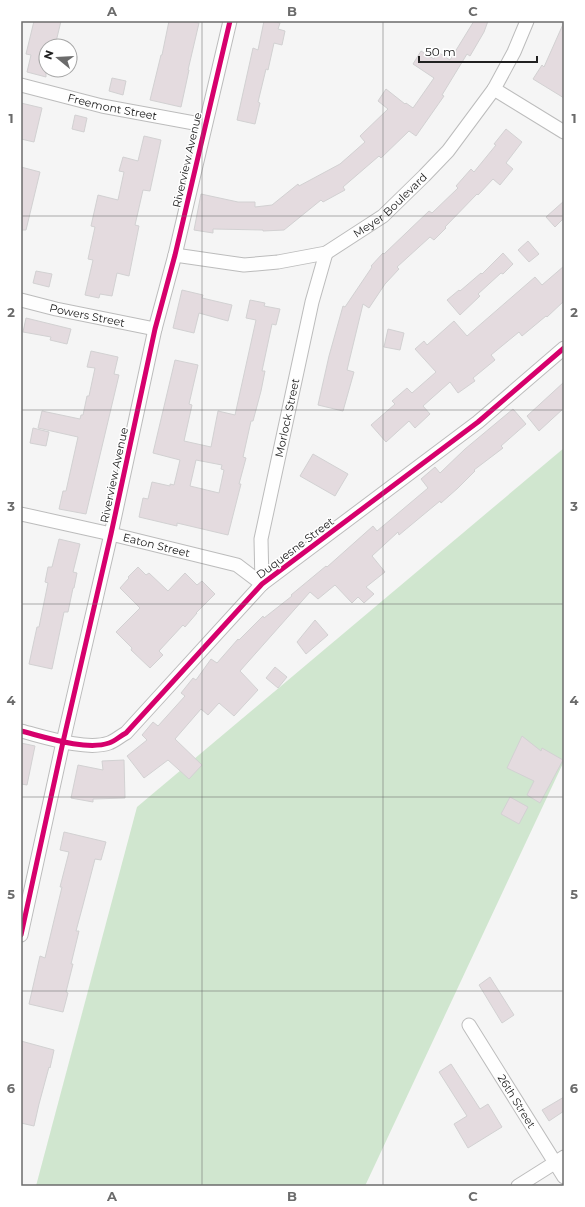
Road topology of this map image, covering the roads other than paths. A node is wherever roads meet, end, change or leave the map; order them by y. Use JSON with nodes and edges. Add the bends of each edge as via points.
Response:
{"nodes":[{"id":1,"x":230,"y":21,"type":"edge"},
{"id":2,"x":527,"y":21,"type":"edge"},
{"id":3,"x":21,"y":85,"type":"edge"},
{"id":4,"x":494,"y":89,"type":"junction"},
{"id":5,"x":205,"y":125,"type":"junction"},
{"id":6,"x":564,"y":132,"type":"edge"},
{"id":7,"x":326,"y":253,"type":"junction"},
{"id":8,"x":175,"y":255,"type":"junction"},
{"id":9,"x":21,"y":300,"type":"edge"},
{"id":10,"x":155,"y":329,"type":"junction"},
{"id":11,"x":564,"y":348,"type":"edge"},
{"id":12,"x":21,"y":514,"type":"edge"},
{"id":13,"x":111,"y":534,"type":"junction"},
{"id":14,"x":262,"y":584,"type":"junction"},
{"id":15,"x":21,"y":731,"type":"edge"},
{"id":16,"x":63,"y":742,"type":"junction"},
{"id":17,"x":21,"y":935,"type":"edge"},
{"id":18,"x":470,"y":1025,"type":"dead end"},
{"id":19,"x":559,"y":1159,"type":"edge"},
{"id":20,"x":564,"y":1177,"type":"edge"},
{"id":21,"x":518,"y":1186,"type":"edge"}],
"edges":[{"from":1,"to":5,"type":"street","name":"Riverview Avenue"},
{"from":2,"to":4,"type":"street","name":"Meyer Boulevard"},
{"from":3,"to":5,"type":"street","name":"Freemont Street","via":[[102,106]]},
{"from":4,"to":6,"type":"street"},
{"from":4,"to":7,"type":"street","name":"Meyer Boulevard","via":[[448,151],[424,176],[383,216]]},
{"from":5,"to":8,"type":"street","name":"Riverview Avenue"},
{"from":7,"to":8,"type":"street","name":"Meyer Boulevard","via":[[244,265]]},
{"from":7,"to":14,"type":"street","name":"Morlock Street","via":[[312,302],[261,539]]},
{"from":8,"to":10,"type":"street","name":"Riverview Avenue"},
{"from":9,"to":10,"type":"street","name":"Powers Street"},
{"from":10,"to":13,"type":"street","name":"Riverview Avenue"},
{"from":11,"to":14,"type":"street","name":"Duquesne Street","via":[[478,422]]},
{"from":12,"to":13,"type":"street","name":"Eaton Street"},
{"from":13,"to":14,"type":"street","name":"Eaton Street","via":[[237,565]]},
{"from":13,"to":16,"type":"street","name":"Riverview Avenue"},
{"from":14,"to":16,"type":"street","name":"Duquesne Street","via":[[126,733],[110,743],[95,746]]},
{"from":15,"to":16,"type":"street","name":"Duquesne Street"},
{"from":16,"to":17,"type":"street","name":"Riverview Avenue"},
{"from":18,"to":19,"type":"street","name":"26th Street"},
{"from":19,"to":20,"type":"street","name":"26th Street"},
{"from":19,"to":21,"type":"street"}]}
